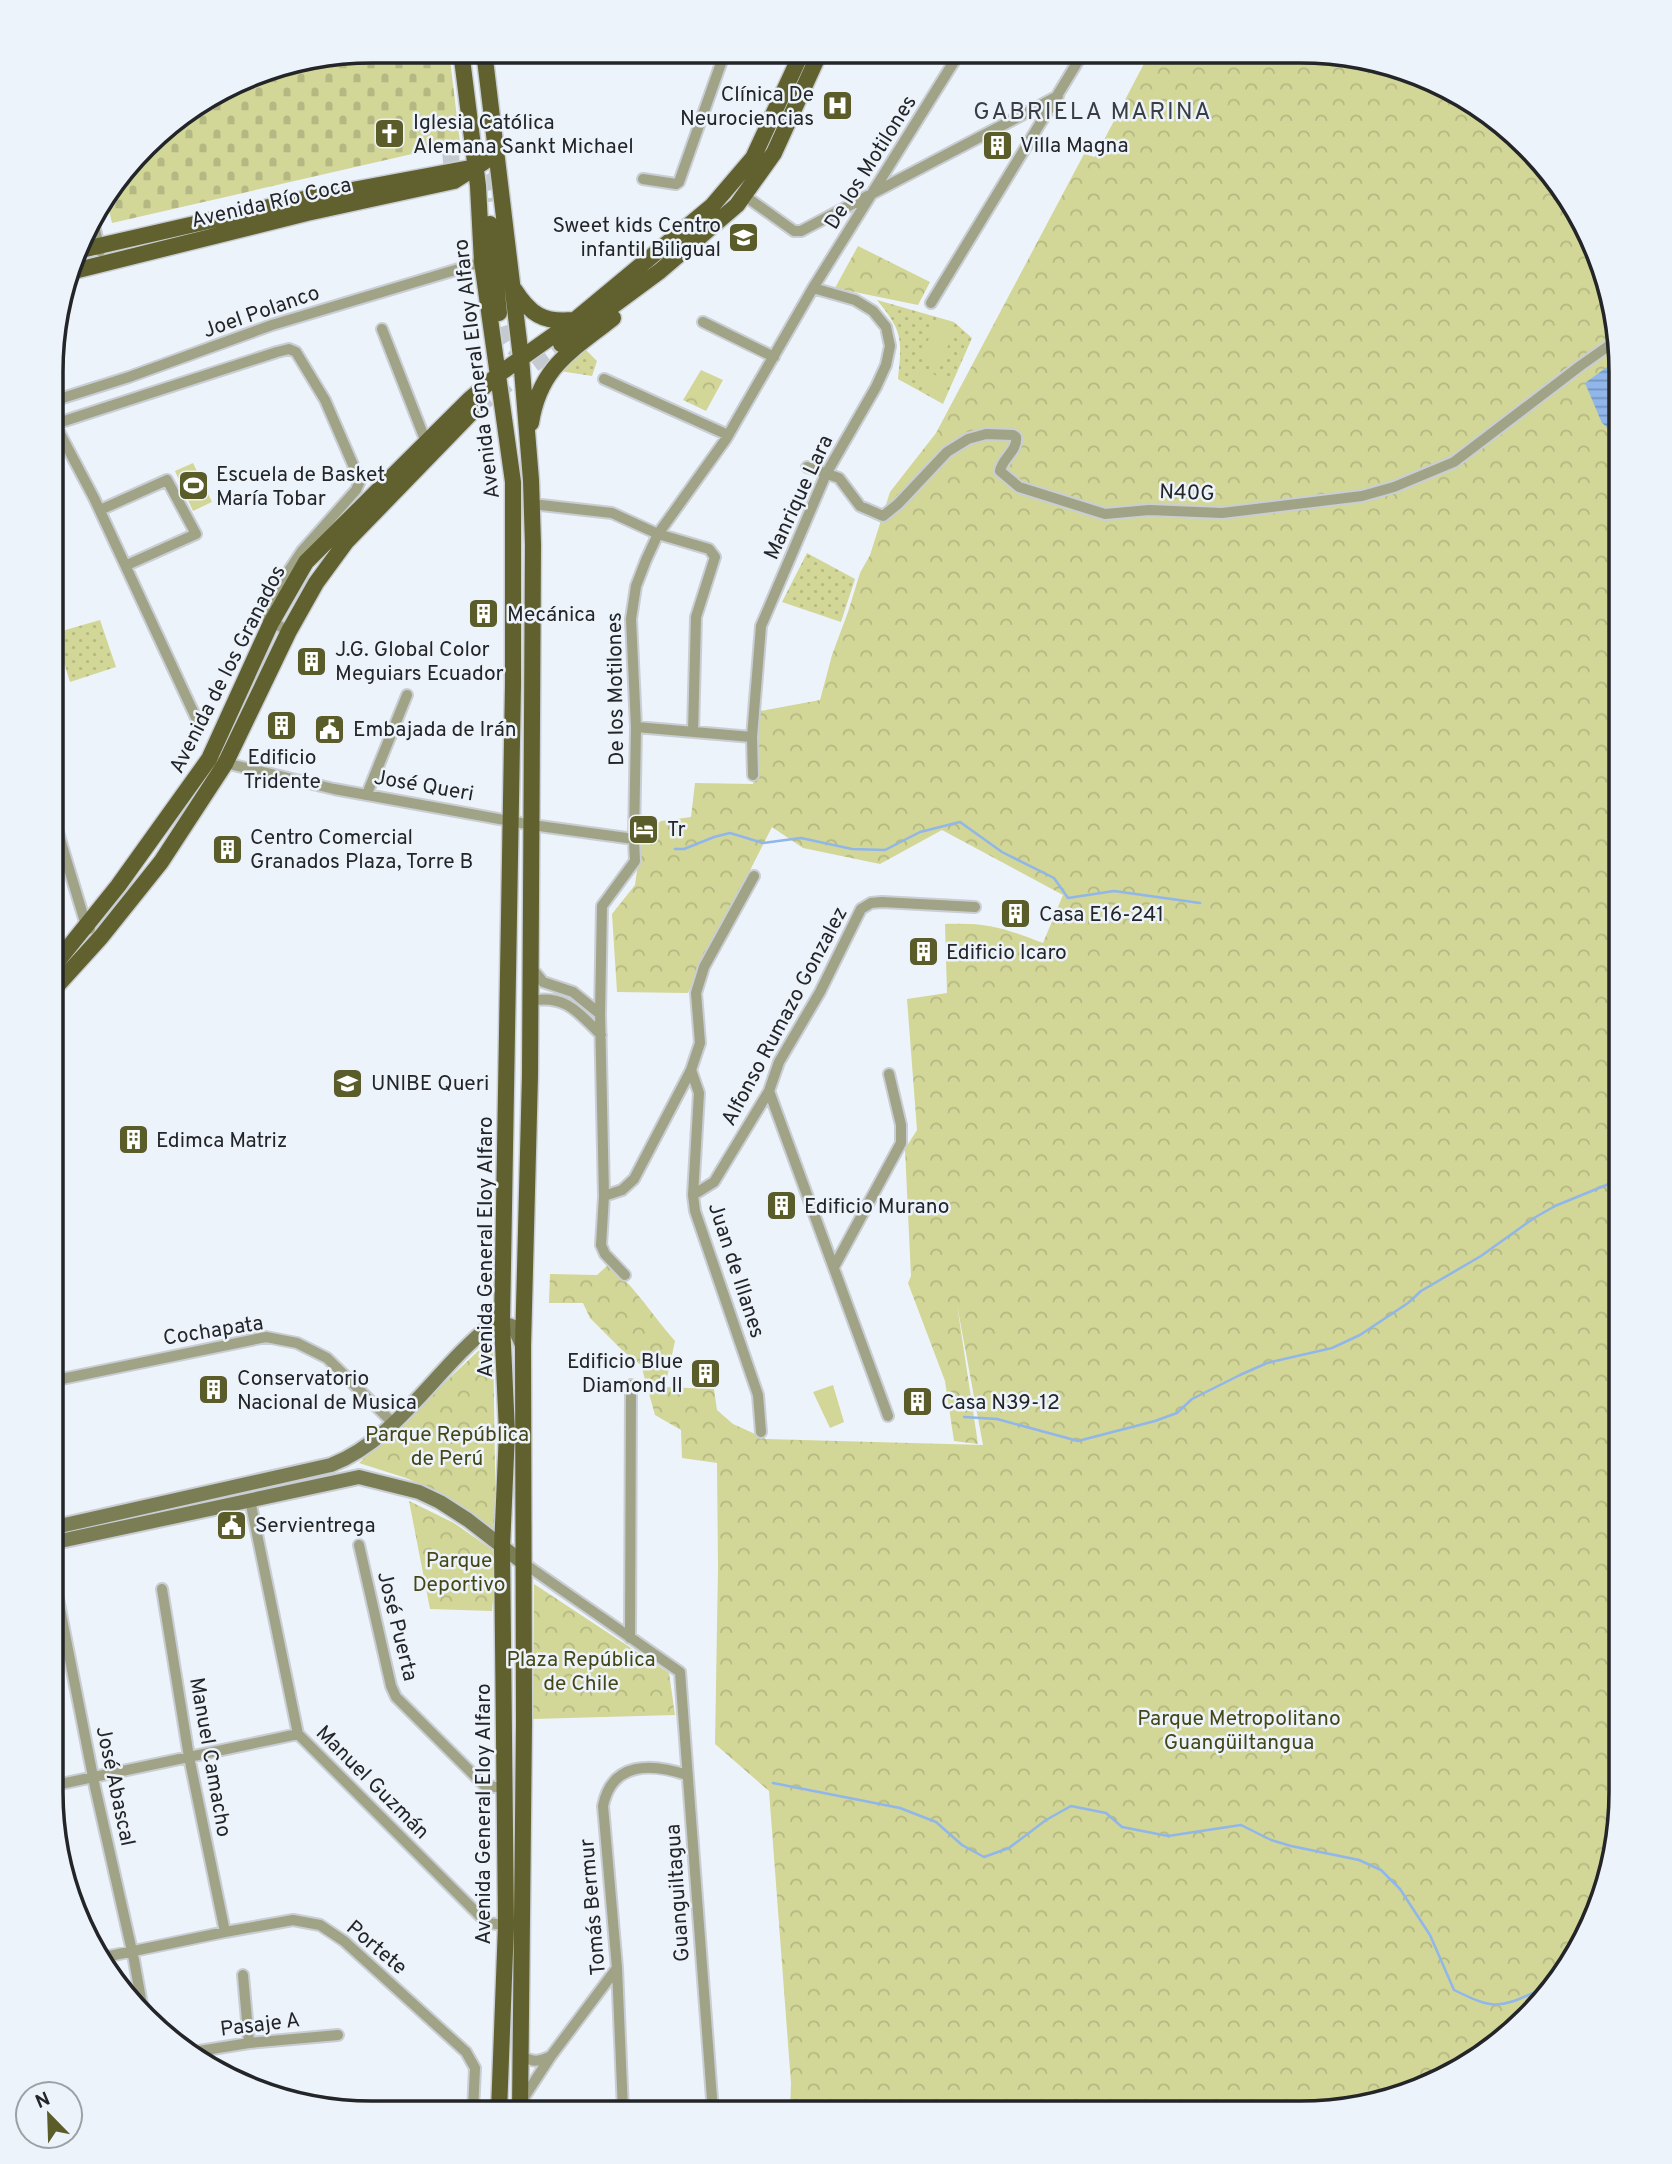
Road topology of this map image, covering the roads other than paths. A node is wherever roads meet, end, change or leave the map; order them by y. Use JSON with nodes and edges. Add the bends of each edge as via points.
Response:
{"nodes":[{"id":1,"x":463,"y":63,"type":"edge"},
{"id":2,"x":486,"y":63,"type":"edge"},
{"id":3,"x":721,"y":63,"type":"edge"},
{"id":4,"x":797,"y":63,"type":"edge"},
{"id":5,"x":815,"y":63,"type":"edge"},
{"id":6,"x":953,"y":63,"type":"edge"},
{"id":7,"x":1077,"y":63,"type":"edge"},
{"id":8,"x":1058,"y":96,"type":"junction"},
{"id":9,"x":495,"y":135,"type":"junction"},
{"id":10,"x":443,"y":162,"type":"tunnel mouth"},
{"id":11,"x":476,"y":168,"type":"junction"},
{"id":12,"x":643,"y":179,"type":"dead end"},
{"id":13,"x":478,"y":186,"type":"junction"},
{"id":14,"x":876,"y":190,"type":"junction"},
{"id":15,"x":304,"y":199,"type":"junction"},
{"id":16,"x":741,"y":200,"type":"junction"},
{"id":17,"x":495,"y":201,"type":"tunnel mouth"},
{"id":18,"x":96,"y":233,"type":"edge"},
{"id":19,"x":99,"y":246,"type":"junction"},
{"id":20,"x":89,"y":248,"type":"edge"},
{"id":21,"x":482,"y":262,"type":"junction"},
{"id":22,"x":103,"y":263,"type":"junction"},
{"id":23,"x":81,"y":269,"type":"edge"},
{"id":24,"x":512,"y":286,"type":"junction"},
{"id":25,"x":813,"y":288,"type":"junction"},
{"id":26,"x":931,"y":303,"type":"dead end"},
{"id":27,"x":575,"y":320,"type":"junction"},
{"id":28,"x":703,"y":322,"type":"dead end"},
{"id":29,"x":501,"y":327,"type":"tunnel mouth"},
{"id":30,"x":382,"y":329,"type":"dead end"},
{"id":31,"x":519,"y":339,"type":"junction"},
{"id":32,"x":561,"y":344,"type":"tunnel mouth"},
{"id":33,"x":1607,"y":347,"type":"edge"},
{"id":34,"x":774,"y":357,"type":"junction"},
{"id":35,"x":521,"y":358,"type":"junction"},
{"id":36,"x":499,"y":374,"type":"junction"},
{"id":37,"x":604,"y":379,"type":"dead end"},
{"id":38,"x":63,"y":398,"type":"edge"},
{"id":39,"x":477,"y":405,"type":"junction"},
{"id":40,"x":63,"y":421,"type":"edge"},
{"id":41,"x":507,"y":430,"type":"junction"},
{"id":42,"x":728,"y":435,"type":"junction"},
{"id":43,"x":63,"y":439,"type":"edge"},
{"id":44,"x":426,"y":442,"type":"junction"},
{"id":45,"x":529,"y":445,"type":"junction"},
{"id":46,"x":807,"y":467,"type":"dead end"},
{"id":47,"x":826,"y":474,"type":"junction"},
{"id":48,"x":532,"y":504,"type":"junction"},
{"id":49,"x":100,"y":510,"type":"junction"},
{"id":50,"x":659,"y":534,"type":"junction"},
{"id":51,"x":127,"y":565,"type":"junction"},
{"id":52,"x":271,"y":623,"type":"junction"},
{"id":53,"x":289,"y":631,"type":"junction"},
{"id":54,"x":534,"y":683,"type":"junction"},
{"id":55,"x":513,"y":684,"type":"junction"},
{"id":56,"x":407,"y":695,"type":"dead end"},
{"id":57,"x":197,"y":720,"type":"dead end"},
{"id":58,"x":636,"y":727,"type":"junction"},
{"id":59,"x":693,"y":732,"type":"junction"},
{"id":60,"x":752,"y":737,"type":"junction"},
{"id":61,"x":209,"y":758,"type":"junction"},
{"id":62,"x":225,"y":764,"type":"junction"},
{"id":63,"x":753,"y":775,"type":"dead end"},
{"id":64,"x":367,"y":794,"type":"junction"},
{"id":65,"x":511,"y":820,"type":"junction"},
{"id":66,"x":532,"y":825,"type":"junction"},
{"id":67,"x":634,"y":839,"type":"junction"},
{"id":68,"x":63,"y":849,"type":"edge"},
{"id":69,"x":754,"y":876,"type":"dead end"},
{"id":70,"x":975,"y":907,"type":"dead end"},
{"id":71,"x":86,"y":925,"type":"junction"},
{"id":72,"x":101,"y":937,"type":"junction"},
{"id":73,"x":63,"y":954,"type":"edge"},
{"id":74,"x":530,"y":966,"type":"junction"},
{"id":75,"x":63,"y":979,"type":"edge"},
{"id":76,"x":530,"y":1001,"type":"junction"},
{"id":77,"x":600,"y":1014,"type":"junction"},
{"id":78,"x":601,"y":1035,"type":"junction"},
{"id":79,"x":691,"y":1070,"type":"junction"},
{"id":80,"x":889,"y":1074,"type":"dead end"},
{"id":81,"x":769,"y":1091,"type":"junction"},
{"id":82,"x":693,"y":1195,"type":"junction"},
{"id":83,"x":604,"y":1196,"type":"junction"},
{"id":84,"x":834,"y":1267,"type":"junction"},
{"id":85,"x":625,"y":1275,"type":"dead end"},
{"id":86,"x":502,"y":1323,"type":"junction"},
{"id":87,"x":523,"y":1346,"type":"junction"},
{"id":88,"x":63,"y":1379,"type":"edge"},
{"id":89,"x":631,"y":1385,"type":"dead end"},
{"id":90,"x":888,"y":1416,"type":"dead end"},
{"id":91,"x":394,"y":1424,"type":"junction"},
{"id":92,"x":761,"y":1432,"type":"dead end"},
{"id":93,"x":354,"y":1456,"type":"junction"},
{"id":94,"x":331,"y":1465,"type":"junction"},
{"id":95,"x":359,"y":1477,"type":"junction"},
{"id":96,"x":334,"y":1481,"type":"junction"},
{"id":97,"x":250,"y":1500,"type":"junction"},
{"id":98,"x":63,"y":1525,"type":"edge"},
{"id":99,"x":63,"y":1540,"type":"edge"},
{"id":100,"x":359,"y":1545,"type":"dead end"},
{"id":101,"x":502,"y":1548,"type":"junction"},
{"id":102,"x":522,"y":1562,"type":"junction"},
{"id":103,"x":162,"y":1589,"type":"dead end"},
{"id":104,"x":63,"y":1624,"type":"edge"},
{"id":105,"x":630,"y":1638,"type":"junction"},
{"id":106,"x":298,"y":1734,"type":"junction"},
{"id":107,"x":189,"y":1757,"type":"junction"},
{"id":108,"x":687,"y":1776,"type":"junction"},
{"id":109,"x":93,"y":1777,"type":"junction"},
{"id":110,"x":63,"y":1783,"type":"edge"},
{"id":111,"x":506,"y":1788,"type":"junction"},
{"id":112,"x":506,"y":1925,"type":"junction"},
{"id":113,"x":225,"y":1932,"type":"junction"},
{"id":114,"x":132,"y":1951,"type":"junction"},
{"id":115,"x":110,"y":1956,"type":"edge"},
{"id":116,"x":617,"y":1968,"type":"junction"},
{"id":117,"x":243,"y":1975,"type":"dead end"},
{"id":118,"x":140,"y":1996,"type":"edge"},
{"id":119,"x":338,"y":2035,"type":"dead end"},
{"id":120,"x":249,"y":2043,"type":"junction"},
{"id":121,"x":202,"y":2051,"type":"edge"},
{"id":122,"x":551,"y":2056,"type":"junction"},
{"id":123,"x":523,"y":2057,"type":"junction"},
{"id":124,"x":473,"y":2101,"type":"edge"},
{"id":125,"x":499,"y":2101,"type":"edge"},
{"id":126,"x":521,"y":2101,"type":"edge"},
{"id":127,"x":524,"y":2101,"type":"edge"},
{"id":128,"x":623,"y":2101,"type":"edge"},
{"id":129,"x":712,"y":2101,"type":"edge"}],
"edges":[{"from":1,"to":11,"type":"main road","name":"Avenida General Eloy Alfaro"},
{"from":2,"to":9,"type":"main road","name":"Avenida General Eloy Alfaro"},
{"from":3,"to":12,"type":"street","via":[[680,182]]},
{"from":4,"to":27,"type":"main road","name":"Avenida de los Granados","via":[[753,158],[731,185]]},
{"from":5,"to":16,"type":"main road","via":[[774,153]]},
{"from":6,"to":14,"type":"street","name":"De los Motilones"},
{"from":7,"to":8,"type":"street"},
{"from":8,"to":14,"type":"street"},
{"from":8,"to":26,"type":"street"},
{"from":9,"to":11,"type":"main road","via":[[492,152]]},
{"from":9,"to":24,"type":"main road","name":"Avenida General Eloy Alfaro"},
{"from":10,"to":15,"type":"main road","via":[[317,190]]},
{"from":11,"to":13,"type":"main road","name":"Avenida General Eloy Alfaro"},
{"from":11,"to":15,"type":"main road","name":"Avenida Río Coca"},
{"from":11,"to":22,"type":"main road","name":"Avenida Río Coca","via":[[454,181]]},
{"from":13,"to":21,"type":"main road","name":"Avenida General Eloy Alfaro"},
{"from":13,"to":29,"type":"main road","via":[[487,206]]},
{"from":14,"to":16,"type":"street","via":[[797,232]]},
{"from":14,"to":25,"type":"street","name":"De los Motilones"},
{"from":15,"to":19,"type":"main road","name":"Avenida Río Coca"},
{"from":16,"to":32,"type":"main road","via":[[660,271]]},
{"from":16,"to":45,"type":"main road","via":[[730,223],[719,233],[557,362],[537,400]]},
{"from":17,"to":31,"type":"main road","via":[[510,316]]},
{"from":18,"to":19,"type":"street"},
{"from":19,"to":20,"type":"main road","name":"Avenida Río Coca"},
{"from":19,"to":22,"type":"street"},
{"from":21,"to":36,"type":"main road","name":"Avenida General Eloy Alfaro"},
{"from":21,"to":38,"type":"street","name":"Joel Polanco","via":[[272,325]]},
{"from":22,"to":23,"type":"main road","name":"Avenida Río Coca"},
{"from":24,"to":27,"type":"main road","via":[[526,307],[542,318]]},
{"from":24,"to":31,"type":"main road","name":"Avenida General Eloy Alfaro"},
{"from":25,"to":34,"type":"street","name":"De los Motilones"},
{"from":25,"to":47,"type":"street","name":"Manrique Lara","via":[[855,300],[873,311],[886,327],[890,346],[876,387]]},
{"from":27,"to":35,"type":"main road","name":"Avenida de los Granados"},
{"from":28,"to":34,"type":"street"},
{"from":30,"to":44,"type":"street"},
{"from":31,"to":35,"type":"main road","name":"Avenida General Eloy Alfaro"},
{"from":33,"to":47,"type":"street","name":"N40G","via":[[1454,463],[1362,496],[1223,513],[1149,510],[1105,514],[1019,487],[1001,474],[1002,463],[1016,444],[1013,435],[986,434],[947,452],[883,516],[860,506],[839,478]]},
{"from":34,"to":42,"type":"street","name":"De los Motilones"},
{"from":35,"to":36,"type":"main road","name":"Avenida de los Granados"},
{"from":35,"to":45,"type":"main road","name":"Avenida General Eloy Alfaro"},
{"from":36,"to":39,"type":"main road","name":"Avenida de los Granados"},
{"from":36,"to":41,"type":"main road","name":"Avenida General Eloy Alfaro"},
{"from":37,"to":42,"type":"street"},
{"from":39,"to":41,"type":"main road","via":[[497,408]]},
{"from":39,"to":44,"type":"main road","name":"Avenida de los Granados"},
{"from":39,"to":53,"type":"main road","name":"Avenida de los Granados","via":[[393,504],[371,516],[346,542]]},
{"from":40,"to":52,"type":"street","via":[[277,352],[296,352],[325,400],[360,481],[285,575],[266,606]]},
{"from":41,"to":55,"type":"main road","name":"Avenida General Eloy Alfaro","via":[[513,482]]},
{"from":42,"to":50,"type":"street","name":"De los Motilones"},
{"from":43,"to":49,"type":"street"},
{"from":44,"to":52,"type":"main road","name":"Avenida de los Granados","via":[[306,562]]},
{"from":45,"to":48,"type":"main road","name":"Avenida General Eloy Alfaro"},
{"from":46,"to":47,"type":"street"},
{"from":47,"to":60,"type":"street","name":"Manrique Lara","via":[[761,626]]},
{"from":48,"to":50,"type":"street","via":[[612,513]]},
{"from":48,"to":54,"type":"main road","name":"Avenida General Eloy Alfaro"},
{"from":49,"to":51,"type":"street"},
{"from":49,"to":51,"type":"street","via":[[167,481],[196,534]]},
{"from":50,"to":58,"type":"street","name":"De los Motilones","via":[[636,586],[631,619]]},
{"from":50,"to":59,"type":"street","via":[[709,550],[715,557],[696,617]]},
{"from":51,"to":57,"type":"street"},
{"from":52,"to":53,"type":"street"},
{"from":52,"to":61,"type":"main road","name":"Avenida de los Granados"},
{"from":53,"to":62,"type":"main road","name":"Avenida de los Granados"},
{"from":54,"to":55,"type":"main road","via":[[523,692]]},
{"from":54,"to":66,"type":"main road","name":"Avenida General Eloy Alfaro"},
{"from":55,"to":65,"type":"main road","name":"Avenida General Eloy Alfaro"},
{"from":56,"to":64,"type":"street"},
{"from":58,"to":59,"type":"street"},
{"from":58,"to":67,"type":"street","name":"De los Motilones"},
{"from":59,"to":60,"type":"street"},
{"from":60,"to":63,"type":"street","name":"Manrique Lara"},
{"from":61,"to":62,"type":"street","name":"José Queri"},
{"from":61,"to":71,"type":"main road","name":"Avenida de los Granados"},
{"from":62,"to":64,"type":"street","name":"José Queri"},
{"from":62,"to":72,"type":"main road","name":"Avenida de los Granados","via":[[161,862]]},
{"from":64,"to":65,"type":"street","name":"José Queri"},
{"from":65,"to":66,"type":"street","name":"José Queri"},
{"from":65,"to":86,"type":"main road","name":"Avenida General Eloy Alfaro"},
{"from":66,"to":67,"type":"street","name":"José Queri"},
{"from":66,"to":74,"type":"main road","name":"Avenida General Eloy Alfaro"},
{"from":67,"to":77,"type":"street","name":"De los Motilones","via":[[635,861],[602,906]]},
{"from":68,"to":71,"type":"street"},
{"from":69,"to":79,"type":"street","name":"Juan de Illanes","via":[[704,967],[696,993],[700,1043]]},
{"from":70,"to":81,"type":"street","name":"Alfonso Rumazo Gonzalez","via":[[882,902],[861,909],[779,1062]]},
{"from":71,"to":72,"type":"street"},
{"from":71,"to":73,"type":"main road","name":"Avenida de los Granados"},
{"from":72,"to":75,"type":"main road","name":"Avenida de los Granados"},
{"from":74,"to":76,"type":"main road","name":"Avenida General Eloy Alfaro"},
{"from":74,"to":77,"type":"street","via":[[543,982],[573,992]]},
{"from":76,"to":78,"type":"street","via":[[565,1003]]},
{"from":76,"to":87,"type":"main road","name":"Avenida General Eloy Alfaro"},
{"from":77,"to":78,"type":"street","name":"De los Motilones"},
{"from":78,"to":83,"type":"street","name":"De los Motilones"},
{"from":79,"to":82,"type":"street","name":"Juan de Illanes","via":[[699,1093]]},
{"from":79,"to":83,"type":"street","via":[[634,1179]]},
{"from":80,"to":84,"type":"street","via":[[901,1143]]},
{"from":81,"to":82,"type":"street","name":"Alfonso Rumazo Gonzalez","via":[[714,1182]]},
{"from":81,"to":84,"type":"street"},
{"from":82,"to":92,"type":"street","name":"Juan de Illanes","via":[[758,1395]]},
{"from":83,"to":85,"type":"street","name":"De los Motilones","via":[[601,1245]]},
{"from":84,"to":90,"type":"street"},
{"from":86,"to":87,"type":"main road","via":[[514,1327]]},
{"from":86,"to":91,"type":"main road","via":[[483,1332]]},
{"from":86,"to":101,"type":"main road","name":"Avenida General Eloy Alfaro","via":[[507,1432]]},
{"from":87,"to":102,"type":"main road","name":"Avenida General Eloy Alfaro"},
{"from":88,"to":91,"type":"street","name":"Cochapata","via":[[267,1337],[296,1343],[327,1358]]},
{"from":89,"to":105,"type":"street"},
{"from":91,"to":93,"type":"main road"},
{"from":93,"to":94,"type":"main road"},
{"from":93,"to":95,"type":"main road"},
{"from":94,"to":96,"type":"main road"},
{"from":94,"to":98,"type":"main road"},
{"from":95,"to":96,"type":"main road"},
{"from":95,"to":101,"type":"main road","via":[[419,1492],[468,1520]]},
{"from":96,"to":97,"type":"main road"},
{"from":97,"to":99,"type":"main road"},
{"from":97,"to":106,"type":"street","name":"Manuel Guzmán"},
{"from":100,"to":111,"type":"street","name":"José Puerta","via":[[396,1697],[485,1786]]},
{"from":101,"to":102,"type":"main road"},
{"from":101,"to":111,"type":"main road","name":"Avenida General Eloy Alfaro"},
{"from":102,"to":105,"type":"street"},
{"from":102,"to":123,"type":"main road","name":"Avenida General Eloy Alfaro"},
{"from":103,"to":107,"type":"street","name":"Manuel Camacho"},
{"from":104,"to":109,"type":"street","name":"José Abascal"},
{"from":105,"to":108,"type":"street","name":"Guanguiltagua","via":[[680,1672]]},
{"from":106,"to":107,"type":"street"},
{"from":106,"to":112,"type":"street","name":"Manuel Guzmán","via":[[487,1923]]},
{"from":107,"to":109,"type":"street"},
{"from":107,"to":113,"type":"street","name":"Manuel Camacho"},
{"from":108,"to":116,"type":"street","name":"Tomás Bermur","via":[[664,1767],[637,1768],[617,1780],[605,1797]]},
{"from":108,"to":129,"type":"street","name":"Guanguiltagua"},
{"from":109,"to":110,"type":"street"},
{"from":109,"to":114,"type":"street","name":"José Abascal"},
{"from":111,"to":112,"type":"main road","name":"Avenida General Eloy Alfaro"},
{"from":112,"to":125,"type":"main road","name":"Avenida General Eloy Alfaro"},
{"from":113,"to":114,"type":"street","name":"Portete"},
{"from":113,"to":124,"type":"street","name":"Portete","via":[[293,1920],[320,1926],[344,1941],[466,2052],[475,2068]]},
{"from":114,"to":115,"type":"street","name":"Portete"},
{"from":114,"to":118,"type":"street","name":"José Abascal"},
{"from":116,"to":122,"type":"street"},
{"from":116,"to":128,"type":"street","name":"Tomás Bermur"},
{"from":117,"to":120,"type":"street"},
{"from":119,"to":120,"type":"street","name":"Pasaje A"},
{"from":120,"to":121,"type":"street","name":"Pasaje A"},
{"from":122,"to":123,"type":"street","via":[[532,2061]]},
{"from":122,"to":127,"type":"street"},
{"from":123,"to":126,"type":"main road","name":"Avenida General Eloy Alfaro"}]}
